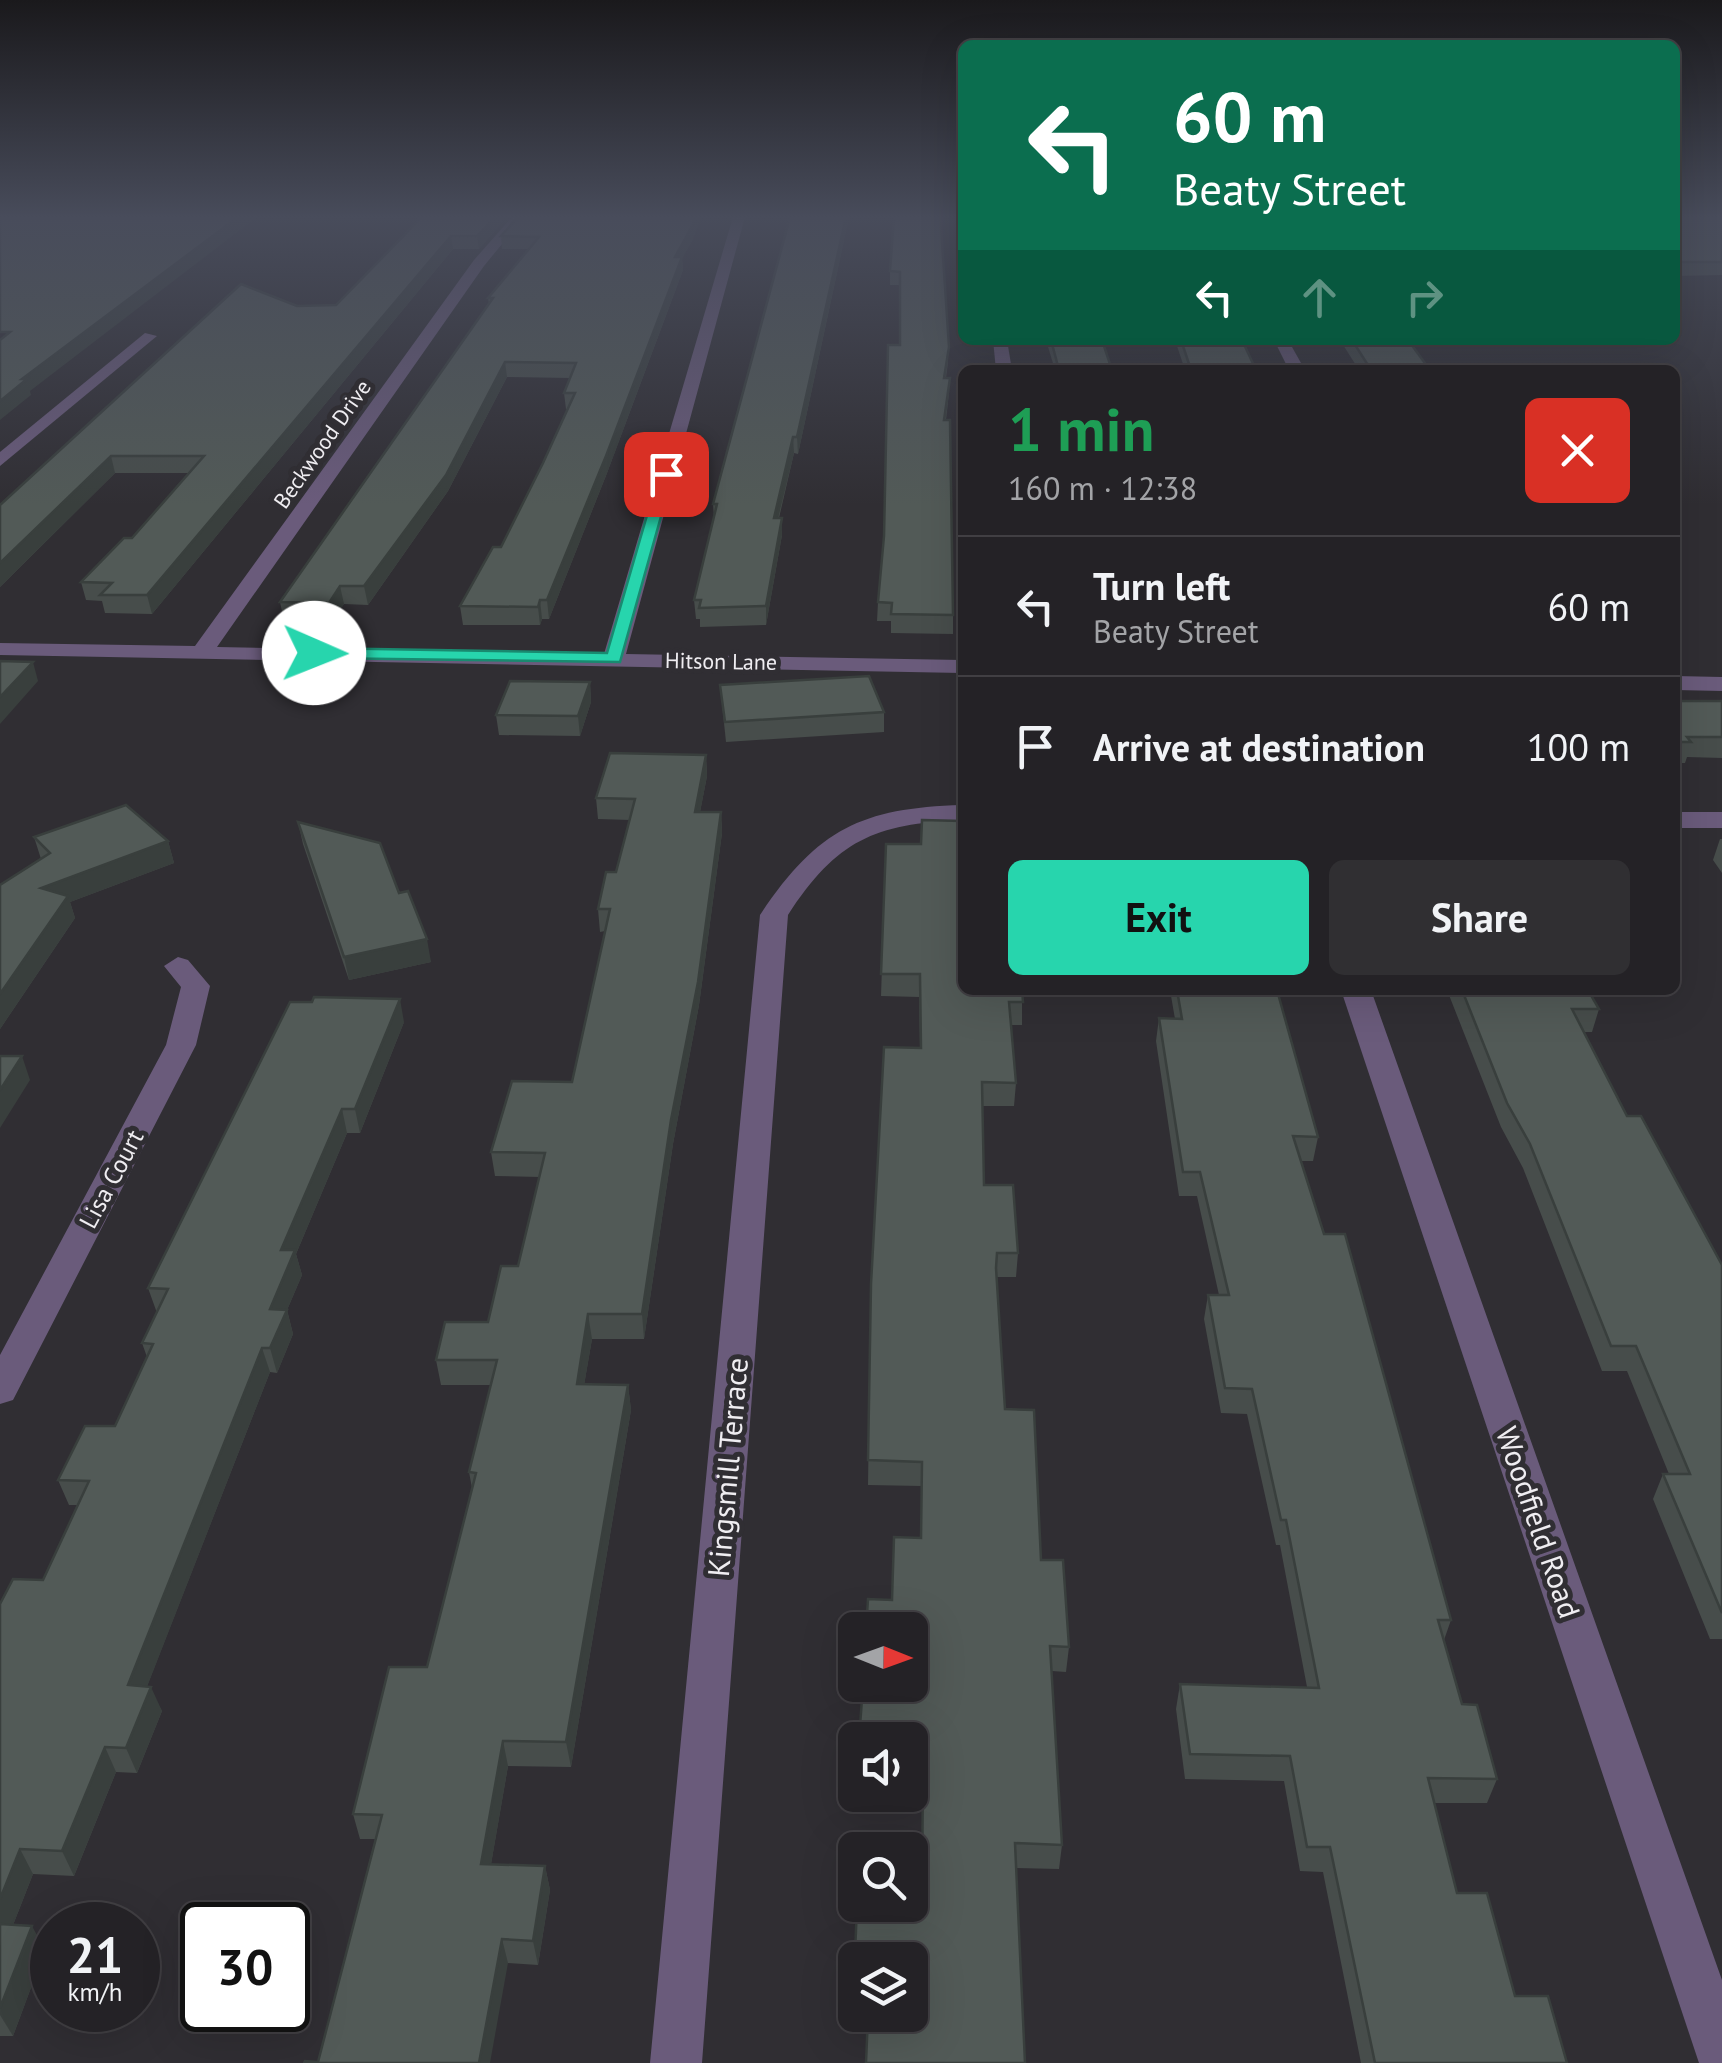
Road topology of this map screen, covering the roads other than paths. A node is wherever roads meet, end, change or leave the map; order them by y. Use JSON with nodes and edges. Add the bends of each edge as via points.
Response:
{"nodes":[{"id":1,"x":443,"y":313,"type":"edge"},
{"id":2,"x":711,"y":313,"type":"edge"},
{"id":3,"x":150,"y":336,"type":"dead end"},
{"id":4,"x":0,"y":461,"type":"edge"},
{"id":5,"x":0,"y":648,"type":"edge"},
{"id":6,"x":202,"y":652,"type":"junction"},
{"id":7,"x":614,"y":658,"type":"junction"},
{"id":8,"x":958,"y":667,"type":"edge"},
{"id":9,"x":1680,"y":683,"type":"edge"},
{"id":10,"x":1722,"y":684,"type":"edge"},
{"id":11,"x":958,"y":814,"type":"edge"},
{"id":12,"x":1680,"y":820,"type":"edge"},
{"id":13,"x":1722,"y":820,"type":"edge"},
{"id":14,"x":178,"y":966,"type":"dead end"},
{"id":15,"x":1358,"y":995,"type":"edge"},
{"id":16,"x":0,"y":1390,"type":"edge"},
{"id":17,"x":1722,"y":2054,"type":"edge"},
{"id":18,"x":676,"y":2063,"type":"edge"}],
"edges":[{"from":1,"to":6,"type":"street","name":"Beckwood Drive"},
{"from":2,"to":7,"type":"street"},
{"from":3,"to":4,"type":"street"},
{"from":5,"to":6,"type":"street","name":"Hitson Lane"},
{"from":6,"to":7,"type":"street","name":"Hitson Lane"},
{"from":7,"to":8,"type":"street","name":"Hitson Lane"},
{"from":9,"to":10,"type":"street"},
{"from":11,"to":18,"type":"street","name":"Kingsmill Terrace","via":[[861,827],[828,843],[774,914]]},
{"from":12,"to":13,"type":"street"},
{"from":14,"to":16,"type":"street","name":"Lisa Court","via":[[196,986],[181,1045]]},
{"from":15,"to":17,"type":"street","name":"Woodfield Road"}]}
